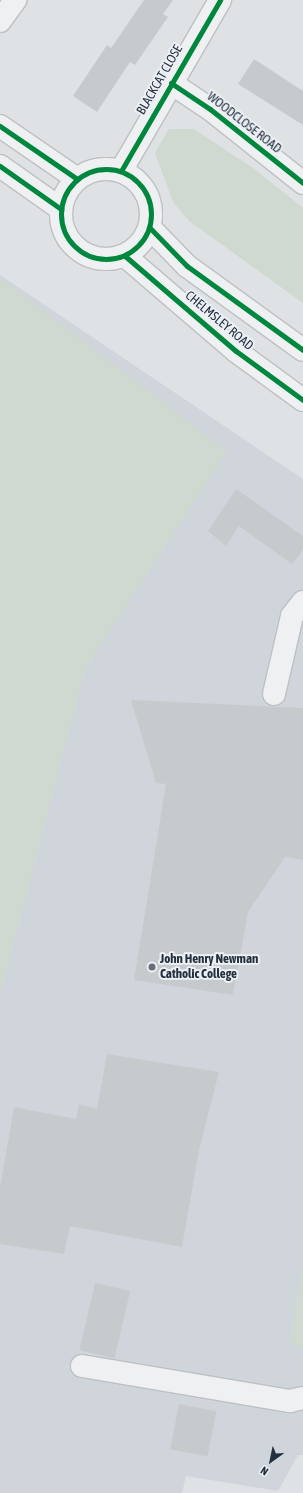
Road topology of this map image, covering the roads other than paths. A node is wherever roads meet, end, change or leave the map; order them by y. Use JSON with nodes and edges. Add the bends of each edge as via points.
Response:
{"nodes":[{"id":1,"x":15,"y":0,"type":"edge"},
{"id":2,"x":220,"y":0,"type":"edge"},
{"id":3,"x":0,"y":21,"type":"edge"},
{"id":4,"x":170,"y":83,"type":"junction"},
{"id":5,"x":0,"y":126,"type":"edge"},
{"id":6,"x":0,"y":166,"type":"edge"},
{"id":7,"x":121,"y":171,"type":"junction"},
{"id":8,"x":77,"y":180,"type":"junction"},
{"id":9,"x":303,"y":183,"type":"edge"},
{"id":10,"x":61,"y":209,"type":"junction"},
{"id":11,"x":150,"y":228,"type":"junction"},
{"id":12,"x":125,"y":256,"type":"junction"},
{"id":13,"x":303,"y":350,"type":"edge"},
{"id":14,"x":303,"y":400,"type":"edge"},
{"id":15,"x":303,"y":602,"type":"edge"},
{"id":16,"x":274,"y":694,"type":"dead end"},
{"id":17,"x":82,"y":1366,"type":"dead end"},
{"id":18,"x":303,"y":1398,"type":"edge"}],
"edges":[{"from":1,"to":3,"type":"street"},
{"from":2,"to":4,"type":"street","name":"BLACKCAT CLOSE"},
{"from":4,"to":7,"type":"street","name":"BLACKCAT CLOSE"},
{"from":4,"to":9,"type":"street","name":"WOODCLOSE ROAD","via":[[210,109]]},
{"from":5,"to":8,"type":"street"},
{"from":6,"to":10,"type":"street"},
{"from":7,"to":8,"type":"street","via":[[96,170]]},
{"from":7,"to":11,"type":"street","via":[[146,191],[152,208]]},
{"from":8,"to":10,"type":"street","via":[[70,187]]},
{"from":10,"to":12,"type":"street","via":[[61,219],[67,238],[79,251],[101,260]]},
{"from":11,"to":12,"type":"street","via":[[140,244]]},
{"from":11,"to":13,"type":"street","name":"CHELMSLEY ROAD","via":[[186,266]]},
{"from":12,"to":14,"type":"street","name":"CHELMSLEY ROAD","via":[[236,351]]},
{"from":15,"to":16,"type":"street","via":[[292,616]]},
{"from":17,"to":18,"type":"street","via":[[290,1401]]}]}
